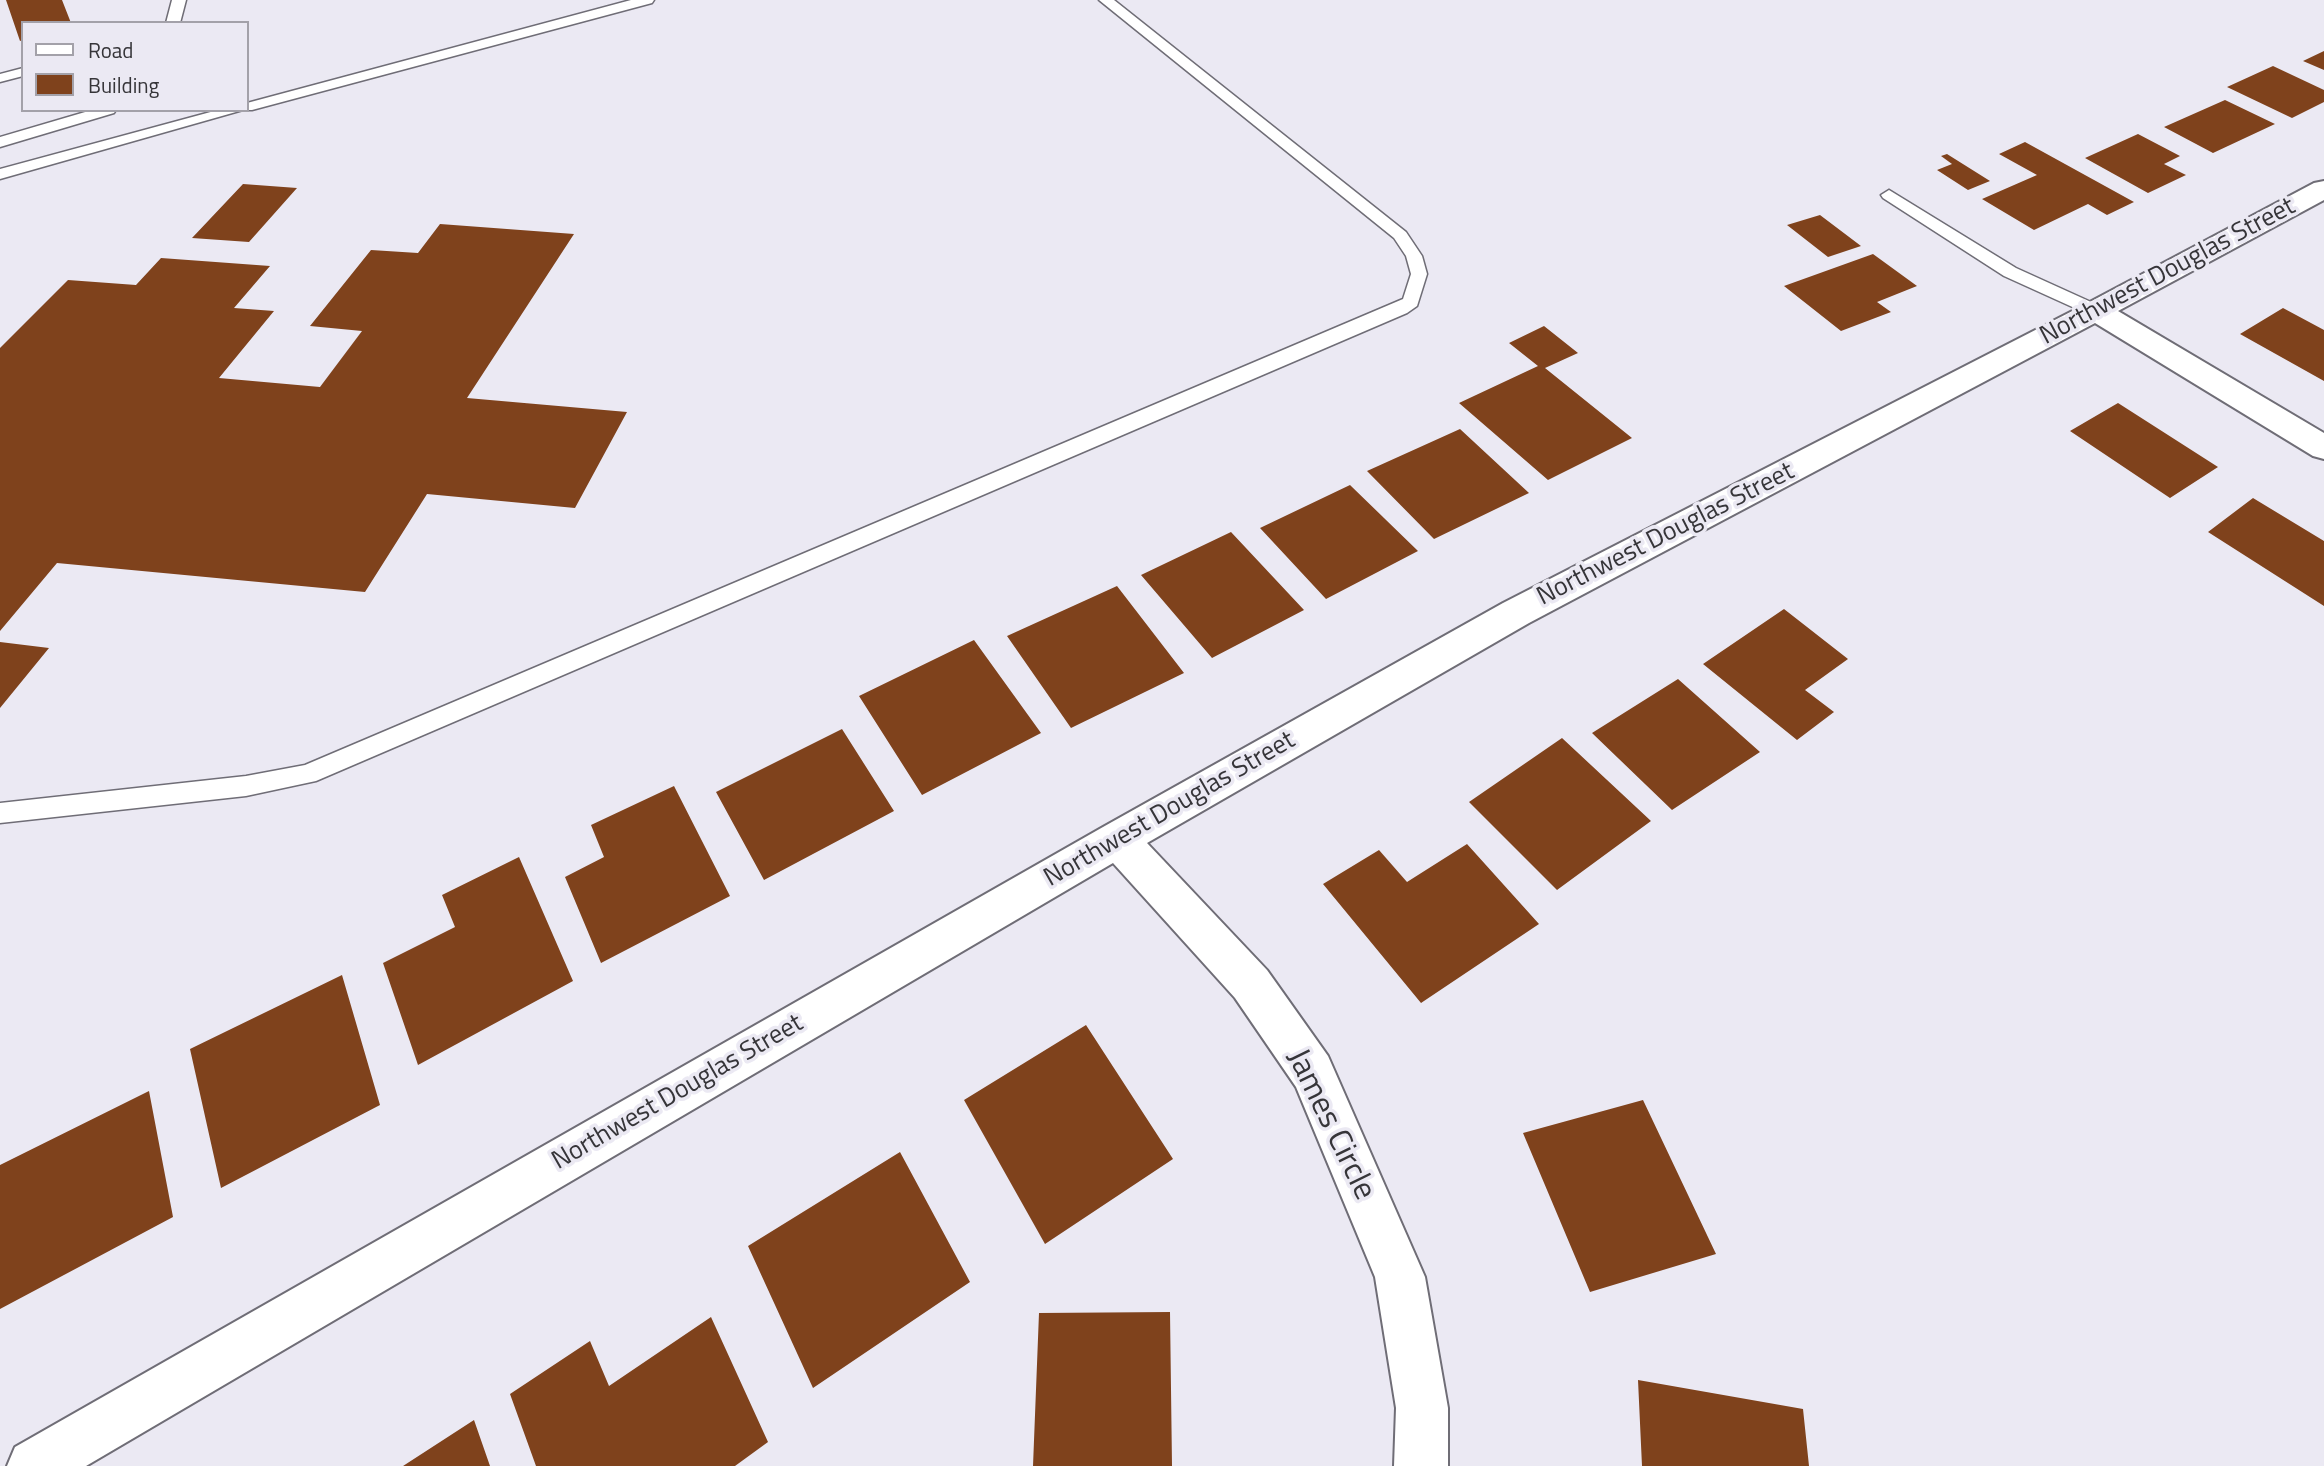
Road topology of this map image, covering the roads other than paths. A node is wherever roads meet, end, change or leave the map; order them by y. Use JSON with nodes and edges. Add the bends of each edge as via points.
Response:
{"nodes":[{"id":1,"x":179,"y":0,"type":"edge"},
{"id":2,"x":647,"y":0,"type":"edge"},
{"id":3,"x":1106,"y":0,"type":"edge"},
{"id":4,"x":174,"y":21,"type":"edge"},
{"id":5,"x":21,"y":73,"type":"edge"},
{"id":6,"x":0,"y":78,"type":"edge"},
{"id":7,"x":248,"y":107,"type":"edge"},
{"id":8,"x":102,"y":112,"type":"edge"},
{"id":9,"x":229,"y":112,"type":"edge"},
{"id":10,"x":0,"y":142,"type":"edge"},
{"id":11,"x":0,"y":174,"type":"edge"},
{"id":12,"x":2324,"y":189,"type":"edge"},
{"id":13,"x":1889,"y":195,"type":"dead end"},
{"id":14,"x":2096,"y":312,"type":"junction"},
{"id":15,"x":2324,"y":448,"type":"edge"},
{"id":16,"x":0,"y":813,"type":"edge"},
{"id":17,"x":1117,"y":839,"type":"junction"},
{"id":18,"x":34,"y":1466,"type":"edge"},
{"id":19,"x":1421,"y":1466,"type":"edge"}],
"edges":[{"from":1,"to":4,"type":"lane"},
{"from":2,"to":7,"type":"lane"},
{"from":3,"to":16,"type":"lane","via":[[1399,235],[1414,256],[1419,274],[1411,302],[308,774],[246,786]]},
{"from":5,"to":6,"type":"lane"},
{"from":8,"to":10,"type":"lane"},
{"from":9,"to":11,"type":"lane"},
{"from":12,"to":14,"type":"street","name":"Northwest Douglas Street"},
{"from":13,"to":14,"type":"lane","via":[[2010,272]]},
{"from":14,"to":15,"type":"street"},
{"from":14,"to":17,"type":"street","name":"Northwest Douglas Street","via":[[1516,613]]},
{"from":17,"to":18,"type":"street","name":"Northwest Douglas Street"},
{"from":17,"to":19,"type":"street","name":"James Circle","via":[[1251,984],[1312,1072],[1400,1278],[1422,1408]]}]}
